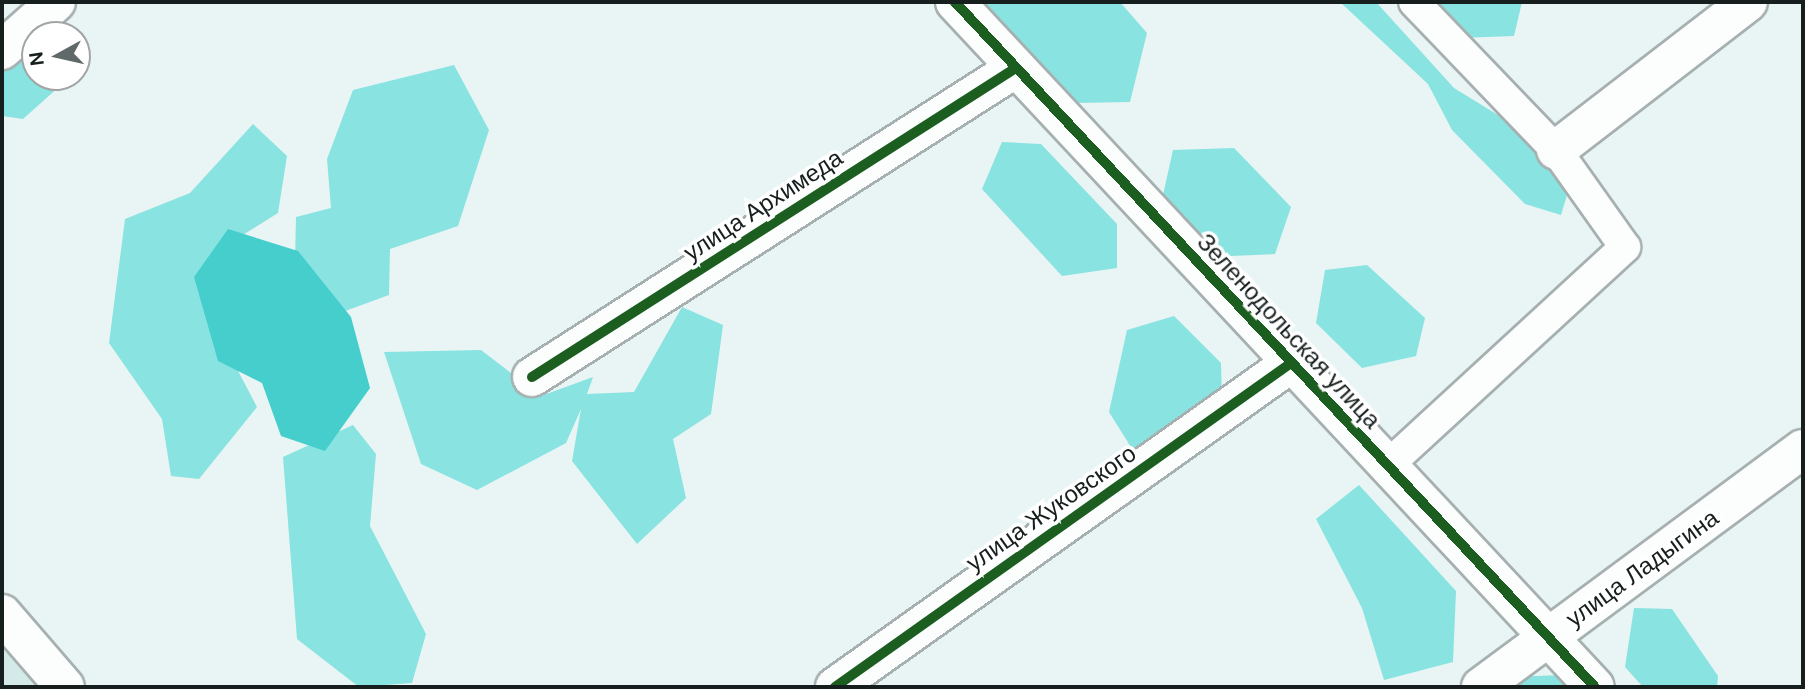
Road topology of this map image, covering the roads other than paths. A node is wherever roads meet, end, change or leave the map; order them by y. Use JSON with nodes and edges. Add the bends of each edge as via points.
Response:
{"nodes":[{"id":1,"x":56,"y":2,"type":"edge"},
{"id":2,"x":955,"y":2,"type":"edge"},
{"id":3,"x":1414,"y":2,"type":"edge"},
{"id":4,"x":1748,"y":2,"type":"edge"},
{"id":5,"x":2,"y":50,"type":"edge"},
{"id":6,"x":1016,"y":68,"type":"junction"},
{"id":7,"x":1556,"y":150,"type":"junction"},
{"id":8,"x":1291,"y":363,"type":"junction"},
{"id":9,"x":532,"y":377,"type":"dead end"},
{"id":10,"x":1803,"y":449,"type":"edge"},
{"id":11,"x":1386,"y":467,"type":"junction"},
{"id":12,"x":2,"y":614,"type":"edge"},
{"id":13,"x":1546,"y":639,"type":"junction"},
{"id":14,"x":65,"y":687,"type":"edge"},
{"id":15,"x":835,"y":687,"type":"edge"},
{"id":16,"x":1480,"y":687,"type":"edge"},
{"id":17,"x":1595,"y":687,"type":"edge"}],
"edges":[{"from":1,"to":5,"type":"street"},
{"from":2,"to":6,"type":"street","name":"Зеленодольская улица"},
{"from":3,"to":7,"type":"lane"},
{"from":4,"to":7,"type":"street"},
{"from":6,"to":8,"type":"street","name":"Зеленодольская улица"},
{"from":6,"to":9,"type":"street","name":"улица Архимеда"},
{"from":7,"to":11,"type":"lane","via":[[1625,247]]},
{"from":8,"to":11,"type":"street","name":"Зеленодольская улица"},
{"from":8,"to":15,"type":"street","name":"улица Жуковского"},
{"from":10,"to":13,"type":"street","name":"улица Ладыгина"},
{"from":11,"to":13,"type":"street","name":"Зеленодольская улица"},
{"from":12,"to":14,"type":"street"},
{"from":13,"to":16,"type":"street","name":"улица Ладыгина"},
{"from":13,"to":17,"type":"street","name":"Зеленодольская улица"}]}
